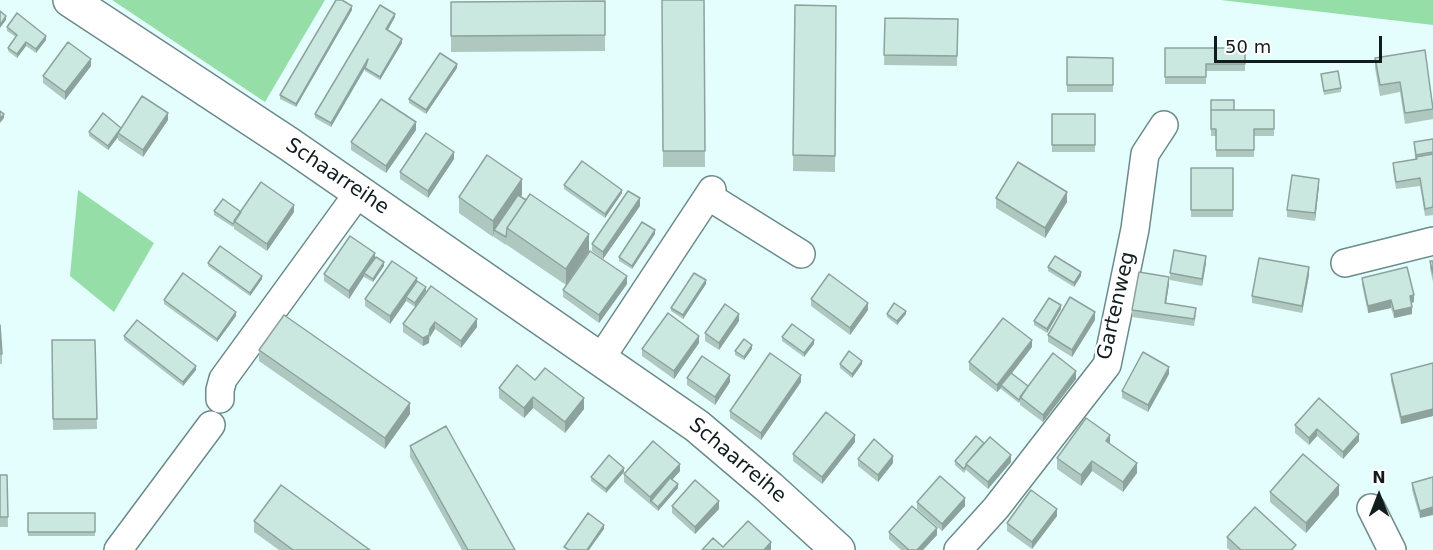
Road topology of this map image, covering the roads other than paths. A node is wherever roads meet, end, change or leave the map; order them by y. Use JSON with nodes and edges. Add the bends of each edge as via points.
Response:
{"nodes":[{"id":1,"x":70,"y":0,"type":"edge"},
{"id":2,"x":1164,"y":125,"type":"dead end"},
{"id":3,"x":359,"y":192,"type":"junction"},
{"id":4,"x":1433,"y":241,"type":"edge"},
{"id":5,"x":801,"y":254,"type":"dead end"},
{"id":6,"x":1345,"y":263,"type":"dead end"},
{"id":7,"x":601,"y":358,"type":"junction"},
{"id":8,"x":220,"y":399,"type":"dead end"},
{"id":9,"x":211,"y":425,"type":"dead end"},
{"id":10,"x":1371,"y":508,"type":"dead end"},
{"id":11,"x":118,"y":550,"type":"edge"},
{"id":12,"x":838,"y":550,"type":"edge"},
{"id":13,"x":958,"y":550,"type":"edge"},
{"id":14,"x":1392,"y":550,"type":"edge"}],
"edges":[{"from":1,"to":3,"type":"main road","name":"Schaarreihe"},
{"from":2,"to":13,"type":"street","name":"Gartenweg","via":[[1145,154],[1135,229],[1107,365],[996,508]]},
{"from":3,"to":7,"type":"main road","name":"Schaarreihe"},
{"from":3,"to":8,"type":"street","via":[[223,379]]},
{"from":4,"to":6,"type":"street"},
{"from":5,"to":7,"type":"street","via":[[710,193]]},
{"from":7,"to":12,"type":"main road","name":"Schaarreihe","via":[[708,434]]},
{"from":9,"to":11,"type":"street"},
{"from":10,"to":14,"type":"street"}]}
